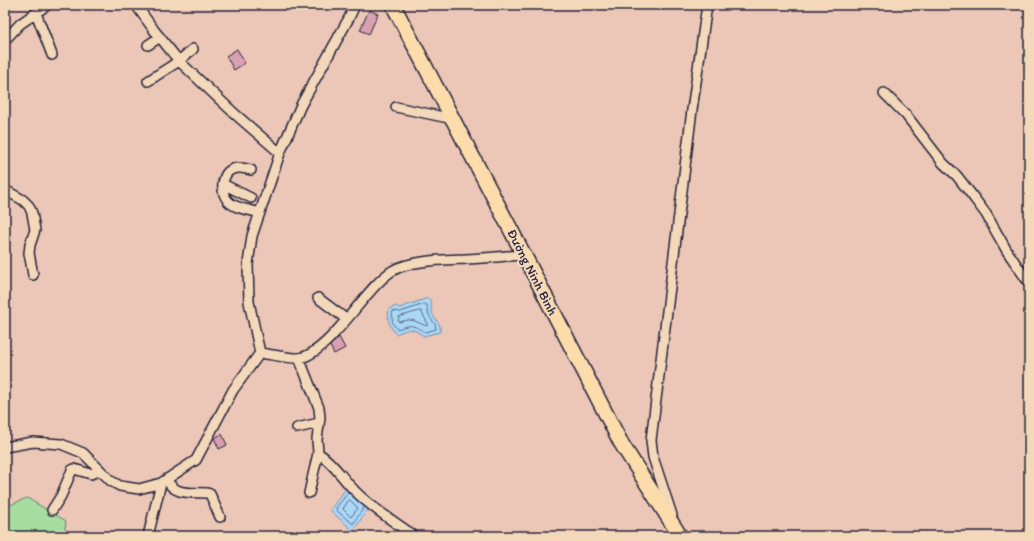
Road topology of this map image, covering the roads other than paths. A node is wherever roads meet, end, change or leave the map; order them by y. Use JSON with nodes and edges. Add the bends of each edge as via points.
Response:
{"nodes":[{"id":1,"x":47,"y":5,"type":"edge"},
{"id":2,"x":136,"y":5,"type":"edge"},
{"id":3,"x":355,"y":5,"type":"edge"},
{"id":4,"x":393,"y":5,"type":"edge"},
{"id":5,"x":708,"y":5,"type":"edge"},
{"id":6,"x":36,"y":13,"type":"junction"},
{"id":7,"x":160,"y":37,"type":"junction"},
{"id":8,"x":5,"y":40,"type":"edge"},
{"id":9,"x":148,"y":46,"type":"dead end"},
{"id":10,"x":193,"y":49,"type":"dead end"},
{"id":11,"x":52,"y":54,"type":"dead end"},
{"id":12,"x":179,"y":61,"type":"junction"},
{"id":13,"x":148,"y":81,"type":"dead end"},
{"id":14,"x":884,"y":93,"type":"dead end"},
{"id":15,"x":396,"y":107,"type":"dead end"},
{"id":16,"x":453,"y":119,"type":"junction"},
{"id":17,"x":280,"y":153,"type":"junction"},
{"id":18,"x":251,"y":170,"type":"dead end"},
{"id":19,"x":223,"y":184,"type":"junction"},
{"id":20,"x":5,"y":190,"type":"edge"},
{"id":21,"x":251,"y":198,"type":"dead end"},
{"id":22,"x":260,"y":213,"type":"junction"},
{"id":23,"x":524,"y":254,"type":"junction"},
{"id":24,"x":33,"y":275,"type":"dead end"},
{"id":25,"x":1029,"y":283,"type":"edge"},
{"id":26,"x":318,"y":298,"type":"dead end"},
{"id":27,"x":346,"y":319,"type":"junction"},
{"id":28,"x":260,"y":353,"type":"junction"},
{"id":29,"x":299,"y":358,"type":"junction"},
{"id":30,"x":319,"y":423,"type":"junction"},
{"id":31,"x":297,"y":428,"type":"dead end"},
{"id":32,"x":5,"y":446,"type":"edge"},
{"id":33,"x":318,"y":453,"type":"junction"},
{"id":34,"x":100,"y":470,"type":"junction"},
{"id":35,"x":164,"y":481,"type":"junction"},
{"id":36,"x":309,"y":492,"type":"dead end"},
{"id":37,"x":52,"y":510,"type":"dead end"},
{"id":38,"x":220,"y":517,"type":"dead end"},
{"id":39,"x":679,"y":535,"type":"edge"},
{"id":40,"x":148,"y":536,"type":"edge"},
{"id":41,"x":414,"y":536,"type":"edge"}],
"edges":[{"from":1,"to":6,"type":"street"},
{"from":2,"to":7,"type":"street"},
{"from":3,"to":17,"type":"street","via":[[301,105]]},
{"from":4,"to":16,"type":"highway","name":"Đường Ninh Bình"},
{"from":5,"to":39,"type":"street","via":[[692,110],[651,440],[653,457]]},
{"from":6,"to":8,"type":"street","via":[[20,24]]},
{"from":6,"to":11,"type":"street"},
{"from":7,"to":9,"type":"street"},
{"from":7,"to":12,"type":"street"},
{"from":10,"to":12,"type":"street"},
{"from":12,"to":13,"type":"street"},
{"from":12,"to":17,"type":"street"},
{"from":14,"to":25,"type":"street","via":[[906,115],[975,199]]},
{"from":15,"to":16,"type":"street"},
{"from":16,"to":23,"type":"highway","name":"Đường Ninh Bình"},
{"from":17,"to":22,"type":"street"},
{"from":18,"to":19,"type":"street","via":[[229,170],[225,174]]},
{"from":19,"to":21,"type":"street"},
{"from":19,"to":22,"type":"street","via":[[229,202]]},
{"from":20,"to":24,"type":"street","via":[[23,200],[32,213],[36,230],[29,253]]},
{"from":22,"to":28,"type":"street","via":[[252,236],[248,269],[249,302]]},
{"from":23,"to":27,"type":"street","via":[[405,265],[392,271],[376,285]]},
{"from":23,"to":39,"type":"highway","name":"Đường Ninh Bình","via":[[621,443]]},
{"from":26,"to":27,"type":"street"},
{"from":27,"to":29,"type":"street","via":[[311,353]]},
{"from":28,"to":29,"type":"street"},
{"from":28,"to":35,"type":"street","via":[[233,390],[196,460]]},
{"from":29,"to":30,"type":"street","via":[[319,408]]},
{"from":30,"to":31,"type":"street"},
{"from":30,"to":33,"type":"street"},
{"from":32,"to":34,"type":"street","via":[[33,442],[61,444],[83,453]]},
{"from":33,"to":36,"type":"street"},
{"from":33,"to":41,"type":"street","via":[[332,463],[366,501]]},
{"from":34,"to":35,"type":"street","via":[[111,481],[129,488],[139,489]]},
{"from":34,"to":37,"type":"street","via":[[94,474],[72,470]]},
{"from":35,"to":38,"type":"street","via":[[173,489],[210,494]]},
{"from":35,"to":40,"type":"street"}]}
